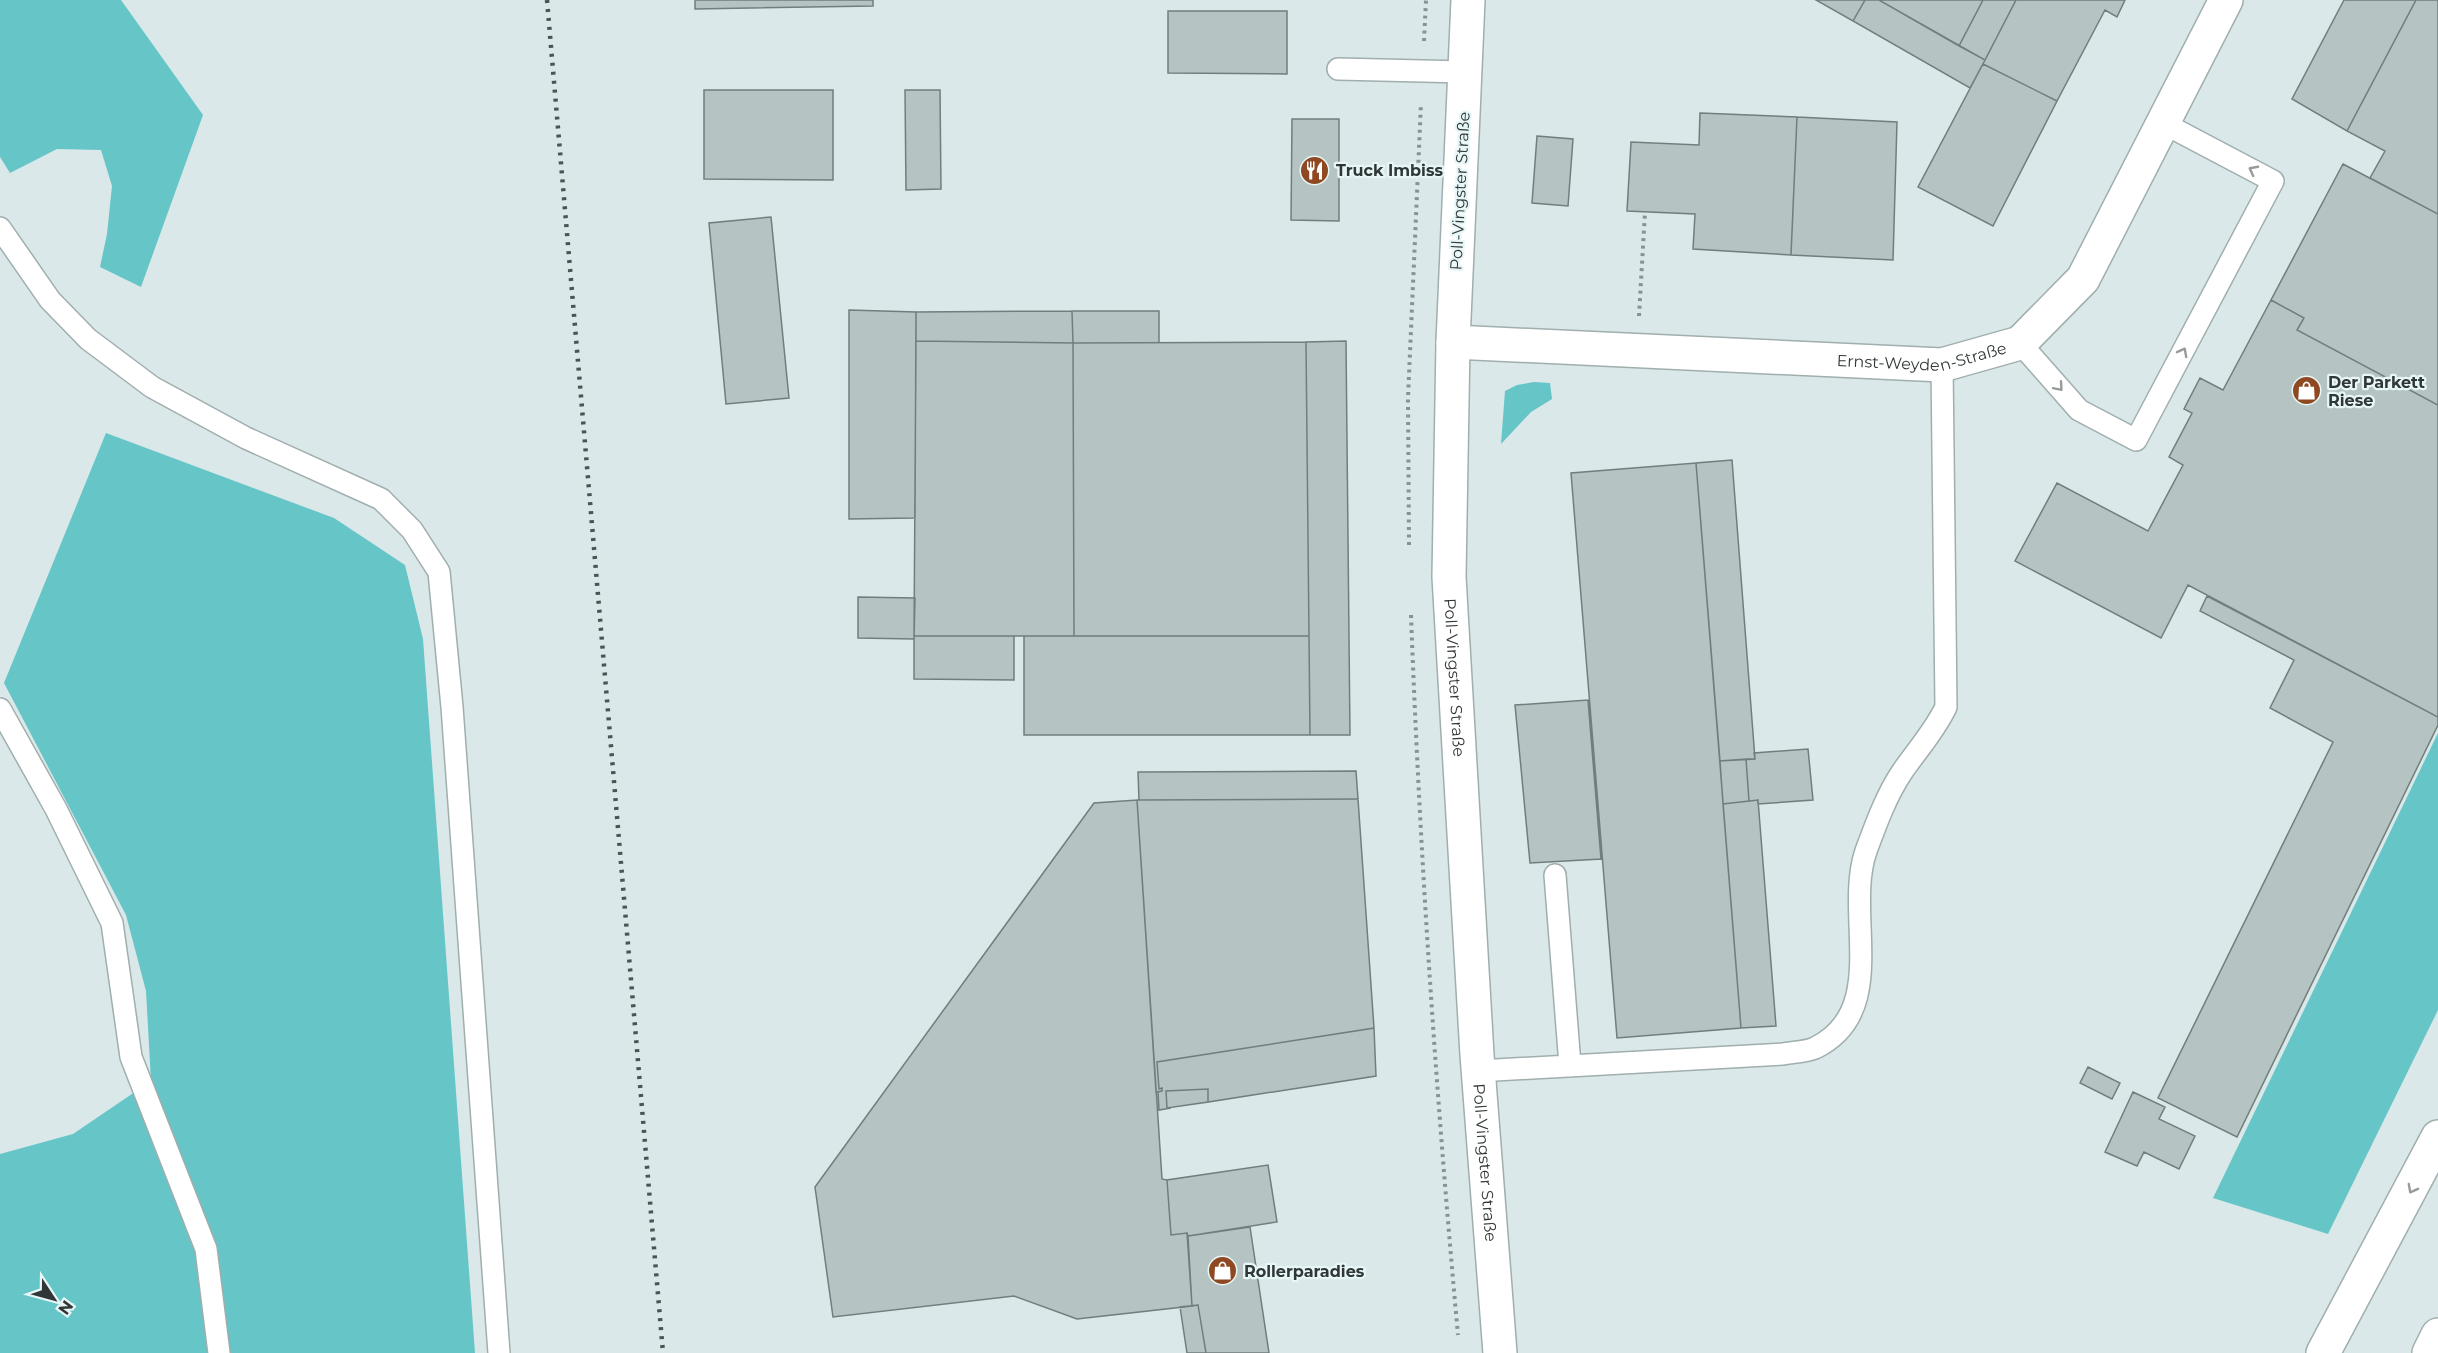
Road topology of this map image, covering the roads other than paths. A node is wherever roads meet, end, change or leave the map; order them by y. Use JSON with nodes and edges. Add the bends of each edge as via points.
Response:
{"nodes":[{"id":1,"x":1468,"y":0,"type":"edge"},
{"id":2,"x":2226,"y":0,"type":"edge"},
{"id":3,"x":1338,"y":69,"type":"dead end"},
{"id":4,"x":1465,"y":72,"type":"junction"},
{"id":5,"x":2163,"y":123,"type":"junction"},
{"id":6,"x":0,"y":228,"type":"edge"},
{"id":7,"x":1453,"y":342,"type":"junction"},
{"id":8,"x":2020,"y":343,"type":"junction"},
{"id":9,"x":1942,"y":365,"type":"junction"},
{"id":10,"x":0,"y":709,"type":"edge"},
{"id":11,"x":1555,"y":875,"type":"dead end"},
{"id":12,"x":1570,"y":1065,"type":"junction"},
{"id":13,"x":1478,"y":1071,"type":"junction"},
{"id":14,"x":2438,"y":1137,"type":"edge"},
{"id":15,"x":2438,"y":1335,"type":"edge"},
{"id":16,"x":219,"y":1353,"type":"edge"},
{"id":17,"x":499,"y":1353,"type":"edge"},
{"id":18,"x":1500,"y":1353,"type":"edge"},
{"id":19,"x":2323,"y":1353,"type":"edge"},
{"id":20,"x":2428,"y":1353,"type":"edge"}],
"edges":[{"from":1,"to":4,"type":"main road","name":"Poll-Vingster Straße"},
{"from":2,"to":5,"type":"main road","name":"Ernst-Weyden-Straße"},
{"from":3,"to":4,"type":"lane"},
{"from":4,"to":7,"type":"main road","name":"Poll-Vingster Straße"},
{"from":5,"to":8,"type":"main road","name":"Ernst-Weyden-Straße","via":[[2083,279]]},
{"from":8,"to":5,"type":"lane","one_way":true,"via":[[2079,410],[2136,440],[2273,181]]},
{"from":6,"to":17,"type":"lane","via":[[50,300],[88,339],[163,393],[246,438],[381,499],[412,530],[439,572]]},
{"from":7,"to":9,"type":"main road","name":"Ernst-Weyden-Straße"},
{"from":7,"to":13,"type":"main road","name":"Poll-Vingster Straße","via":[[1449,577]]},
{"from":8,"to":9,"type":"main road","name":"Ernst-Weyden-Straße"},
{"from":9,"to":12,"type":"lane","via":[[1946,707],[1933,733],[1892,790],[1863,862],[1859,917],[1862,961],[1857,999],[1841,1030],[1814,1049],[1783,1054]]},
{"from":10,"to":16,"type":"lane","via":[[56,809],[112,923],[131,1057],[206,1249]]},
{"from":11,"to":12,"type":"lane"},
{"from":12,"to":13,"type":"lane"},
{"from":13,"to":18,"type":"main road","name":"Poll-Vingster Straße"},
{"from":14,"to":19,"type":"main road","one_way":true},
{"from":15,"to":20,"type":"main road"}]}
